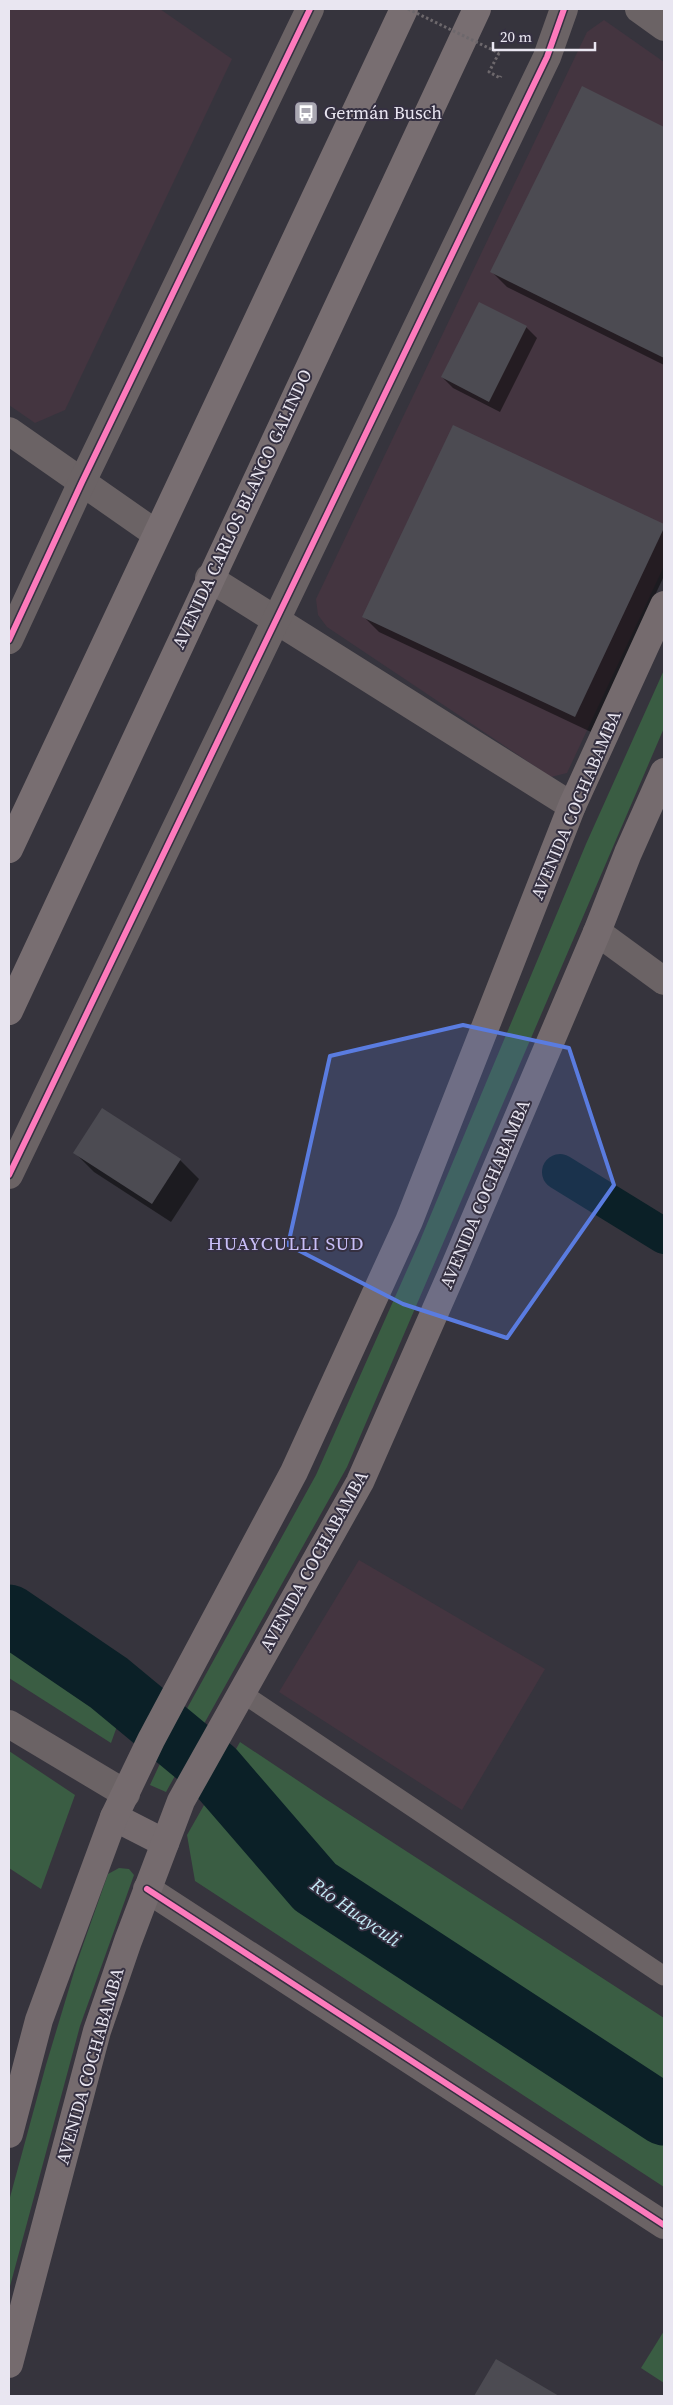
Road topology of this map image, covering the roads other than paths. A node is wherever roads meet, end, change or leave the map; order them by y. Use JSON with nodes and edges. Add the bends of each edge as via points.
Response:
{"nodes":[{"id":1,"x":310,"y":9,"type":"edge"},
{"id":2,"x":404,"y":9,"type":"edge"},
{"id":3,"x":476,"y":9,"type":"edge"},
{"id":4,"x":564,"y":9,"type":"edge"},
{"id":5,"x":639,"y":9,"type":"edge"},
{"id":6,"x":664,"y":27,"type":"edge"},
{"id":7,"x":9,"y":431,"type":"edge"},
{"id":8,"x":82,"y":482,"type":"junction"},
{"id":9,"x":156,"y":533,"type":"junction"},
{"id":10,"x":209,"y":578,"type":"junction"},
{"id":11,"x":664,"y":605,"type":"edge"},
{"id":12,"x":274,"y":620,"type":"junction"},
{"id":13,"x":9,"y":640,"type":"edge"},
{"id":14,"x":664,"y":772,"type":"edge"},
{"id":15,"x":572,"y":806,"type":"junction"},
{"id":16,"x":9,"y":849,"type":"edge"},
{"id":17,"x":597,"y":932,"type":"junction"},
{"id":18,"x":664,"y":982,"type":"edge"},
{"id":19,"x":9,"y":1011,"type":"edge"},
{"id":20,"x":9,"y":1176,"type":"edge"},
{"id":21,"x":242,"y":1693,"type":"junction"},
{"id":22,"x":9,"y":1724,"type":"edge"},
{"id":23,"x":120,"y":1806,"type":"junction"},
{"id":24,"x":165,"y":1843,"type":"junction"},
{"id":25,"x":147,"y":1889,"type":"junction"},
{"id":26,"x":664,"y":1976,"type":"edge"},
{"id":27,"x":9,"y":2134,"type":"edge"},
{"id":28,"x":664,"y":2224,"type":"edge"},
{"id":29,"x":9,"y":2364,"type":"edge"}],
"edges":[{"from":1,"to":8,"type":"street"},
{"from":2,"to":9,"type":"highway"},
{"from":3,"to":10,"type":"highway","name":"AVENIDA CARLOS BLANCO GALINDO"},
{"from":4,"to":12,"type":"street","via":[[543,66]]},
{"from":5,"to":6,"type":"street"},
{"from":7,"to":8,"type":"street"},
{"from":8,"to":9,"type":"street"},
{"from":8,"to":13,"type":"street"},
{"from":9,"to":16,"type":"highway"},
{"from":10,"to":12,"type":"street"},
{"from":10,"to":19,"type":"highway","name":"AVENIDA CARLOS BLANCO GALINDO"},
{"from":11,"to":15,"type":"main road","name":"AVENIDA COCHABAMBA"},
{"from":12,"to":15,"type":"street"},
{"from":12,"to":20,"type":"street"},
{"from":14,"to":17,"type":"main road","name":"AVENIDA COCHABAMBA"},
{"from":15,"to":23,"type":"main road","name":"AVENIDA COCHABAMBA","via":[[408,1220],[294,1472],[151,1740]]},
{"from":17,"to":18,"type":"street"},
{"from":17,"to":21,"type":"main road","name":"AVENIDA COCHABAMBA","via":[[360,1482]]},
{"from":21,"to":24,"type":"main road","name":"AVENIDA COCHABAMBA","via":[[181,1801]]},
{"from":21,"to":26,"type":"lane"},
{"from":22,"to":23,"type":"street"},
{"from":23,"to":24,"type":"main road"},
{"from":23,"to":27,"type":"main road","name":"AVENIDA COCHABAMBA","via":[[39,2020]]},
{"from":24,"to":25,"type":"main road","name":"AVENIDA COCHABAMBA"},
{"from":25,"to":28,"type":"street"},
{"from":25,"to":29,"type":"main road","name":"AVENIDA COCHABAMBA","via":[[97,2031]]}]}
